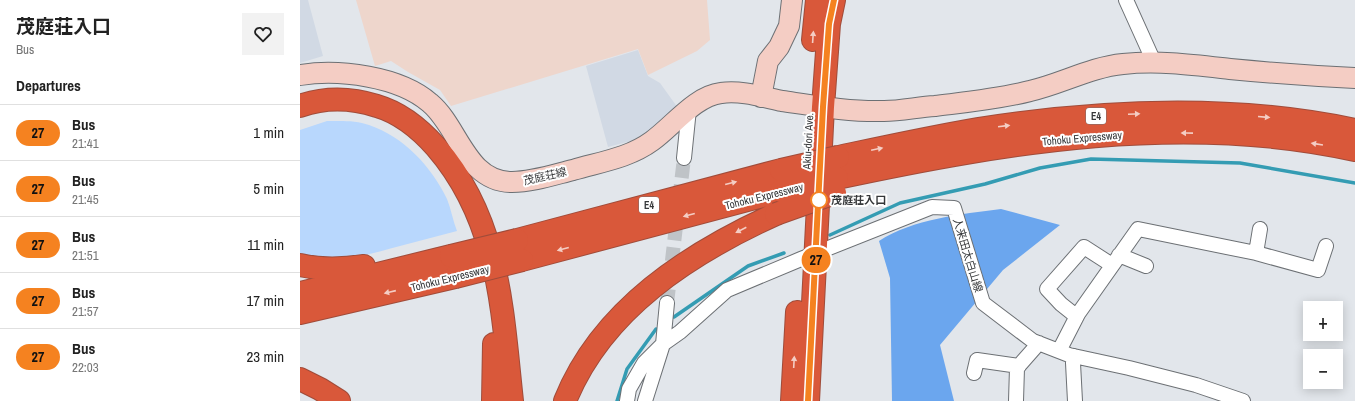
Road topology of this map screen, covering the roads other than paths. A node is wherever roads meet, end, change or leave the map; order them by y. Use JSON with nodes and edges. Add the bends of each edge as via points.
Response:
{"nodes":[{"id":1,"x":792,"y":0,"type":"edge"},
{"id":2,"x":817,"y":0,"type":"edge"},
{"id":3,"x":834,"y":0,"type":"edge"},
{"id":4,"x":1126,"y":0,"type":"edge"},
{"id":5,"x":1154,"y":62,"type":"junction"},
{"id":6,"x":300,"y":75,"type":"edge"},
{"id":7,"x":1355,"y":78,"type":"edge"},
{"id":8,"x":761,"y":97,"type":"junction"},
{"id":9,"x":300,"y":106,"type":"edge"},
{"id":10,"x":816,"y":106,"type":"junction"},
{"id":11,"x":689,"y":109,"type":"junction"},
{"id":12,"x":300,"y":122,"type":"edge"},
{"id":13,"x":1355,"y":130,"type":"edge"},
{"id":14,"x":1355,"y":150,"type":"edge"},
{"id":15,"x":684,"y":158,"type":"tunnel mouth"},
{"id":16,"x":837,"y":176,"type":"junction"},
{"id":17,"x":781,"y":181,"type":"junction"},
{"id":18,"x":1260,"y":229,"type":"dead end"},
{"id":19,"x":518,"y":243,"type":"junction"},
{"id":20,"x":1326,"y":246,"type":"dead end"},
{"id":21,"x":450,"y":251,"type":"junction"},
{"id":22,"x":1256,"y":253,"type":"junction"},
{"id":23,"x":808,"y":256,"type":"junction"},
{"id":24,"x":1116,"y":260,"type":"junction"},
{"id":25,"x":300,"y":265,"type":"edge"},
{"id":26,"x":1146,"y":266,"type":"dead end"},
{"id":27,"x":300,"y":293,"type":"edge"},
{"id":28,"x":637,"y":302,"type":"junction"},
{"id":29,"x":667,"y":303,"type":"tunnel mouth"},
{"id":30,"x":300,"y":313,"type":"edge"},
{"id":31,"x":492,"y":314,"type":"junction"},
{"id":32,"x":1076,"y":316,"type":"junction"},
{"id":33,"x":1039,"y":343,"type":"junction"},
{"id":34,"x":663,"y":344,"type":"junction"},
{"id":35,"x":506,"y":346,"type":"junction"},
{"id":36,"x":1059,"y":351,"type":"junction"},
{"id":37,"x":1074,"y":356,"type":"junction"},
{"id":38,"x":1019,"y":366,"type":"junction"},
{"id":39,"x":974,"y":373,"type":"dead end"},
{"id":40,"x":300,"y":379,"type":"edge"},
{"id":41,"x":1199,"y":386,"type":"junction"},
{"id":42,"x":300,"y":390,"type":"edge"},
{"id":43,"x":319,"y":401,"type":"edge"},
{"id":44,"x":339,"y":401,"type":"edge"},
{"id":45,"x":493,"y":401,"type":"edge"},
{"id":46,"x":498,"y":401,"type":"edge"},
{"id":47,"x":509,"y":401,"type":"edge"},
{"id":48,"x":512,"y":401,"type":"edge"},
{"id":49,"x":565,"y":401,"type":"edge"},
{"id":50,"x":582,"y":401,"type":"edge"},
{"id":51,"x":627,"y":401,"type":"edge"},
{"id":52,"x":645,"y":401,"type":"edge"},
{"id":53,"x":792,"y":401,"type":"edge"},
{"id":54,"x":808,"y":401,"type":"edge"},
{"id":55,"x":1016,"y":401,"type":"edge"},
{"id":56,"x":1075,"y":401,"type":"edge"},
{"id":57,"x":1202,"y":401,"type":"edge"},
{"id":58,"x":1243,"y":401,"type":"edge"}],
"edges":[{"from":1,"to":8,"type":"street","via":[[789,26],[779,47],[768,61]]},
{"from":10,"to":2,"type":"highway","name":"Akiu-dori Ave.","one_way":true,"via":[[813,40]]},
{"from":3,"to":10,"type":"highway","name":"Akiu-dori Ave."},
{"from":4,"to":5,"type":"street"},
{"from":5,"to":7,"type":"street","name":"茂庭荘線"},
{"from":5,"to":10,"type":"street","name":"茂庭荘線","via":[[1116,65],[1031,91],[963,102],[884,111]]},
{"from":6,"to":11,"type":"street","name":"茂庭荘線","via":[[322,73],[376,79],[397,84],[416,93],[431,103],[443,117],[476,167],[488,177],[502,182],[536,179],[622,156],[652,141]]},
{"from":8,"to":10,"type":"street","name":"茂庭荘線"},
{"from":8,"to":11,"type":"street","name":"茂庭荘線","via":[[734,92],[718,93],[704,97]]},
{"from":9,"to":35,"type":"highway","via":[[336,99],[384,108],[413,125],[441,153],[466,188],[484,230],[498,284]]},
{"from":10,"to":23,"type":"highway","name":"Akiu-dori Ave."},
{"from":11,"to":15,"type":"street"},
{"from":12,"to":31,"type":"highway","via":[[335,113],[353,114],[385,123],[400,132],[422,152],[451,189],[468,223],[482,260]]},
{"from":16,"to":13,"type":"highway","name":"Tohoku Expressway","number":"E4","one_way":true,"via":[[978,129],[1048,120],[1166,113],[1229,114],[1283,118]]},
{"from":14,"to":16,"type":"highway","name":"Tohoku Expressway","number":"E4","one_way":true,"via":[[1283,138],[1227,134],[1110,134],[1050,141],[882,178]]},
{"from":16,"to":17,"type":"highway","name":"Tohoku Expressway","number":"E4","bridge":true},
{"from":16,"to":28,"type":"highway","one_way":true,"bridge":true,"via":[[776,214],[741,230],[682,264]]},
{"from":17,"to":19,"type":"highway","name":"Tohoku Expressway","number":"E4","one_way":true},
{"from":19,"to":17,"type":"highway","name":"Tohoku Expressway","number":"E4","one_way":true,"via":[[652,194]]},
{"from":18,"to":22,"type":"street"},
{"from":19,"to":21,"type":"highway","name":"Tohoku Expressway","number":"E4","bridge":true},
{"from":19,"to":30,"type":"highway","name":"Tohoku Expressway","number":"E4","one_way":true,"bridge":true,"via":[[455,277]]},
{"from":20,"to":22,"type":"street","via":[[1318,270]]},
{"from":21,"to":25,"type":"highway","via":[[342,269]]},
{"from":21,"to":27,"type":"highway","name":"Tohoku Expressway","number":"E4"},
{"from":22,"to":24,"type":"street","via":[[1138,228]]},
{"from":23,"to":33,"type":"street","name":"人来田太白山線","via":[[932,207],[954,208],[983,303]]},
{"from":23,"to":34,"type":"street","via":[[727,290]]},
{"from":53,"to":23,"type":"highway","name":"Akiu-dori Ave.","one_way":true},
{"from":23,"to":54,"type":"highway","name":"Akiu-dori Ave."},
{"from":24,"to":26,"type":"street"},
{"from":24,"to":32,"type":"street"},
{"from":24,"to":32,"type":"street","via":[[1084,247],[1047,289],[1060,304]]},
{"from":28,"to":49,"type":"highway","via":[[606,332],[591,351]]},
{"from":28,"to":50,"type":"highway","via":[[601,353],[590,375]]},
{"from":29,"to":34,"type":"street"},
{"from":31,"to":45,"type":"highway"},
{"from":31,"to":46,"type":"highway"},
{"from":32,"to":36,"type":"street"},
{"from":33,"to":36,"type":"street","name":"人来田太白山線"},
{"from":33,"to":38,"type":"street"},
{"from":34,"to":51,"type":"street","via":[[644,363],[629,390]]},
{"from":34,"to":52,"type":"street"},
{"from":35,"to":47,"type":"highway"},
{"from":35,"to":48,"type":"highway"},
{"from":36,"to":37,"type":"street","name":"人来田太白山線"},
{"from":37,"to":41,"type":"street","name":"人来田太白山線"},
{"from":37,"to":56,"type":"street"},
{"from":38,"to":39,"type":"street","via":[[977,360]]},
{"from":38,"to":55,"type":"street"},
{"from":40,"to":44,"type":"highway"},
{"from":41,"to":57,"type":"street"},
{"from":41,"to":58,"type":"street","name":"人来田太白山線"},
{"from":42,"to":43,"type":"highway"}]}
